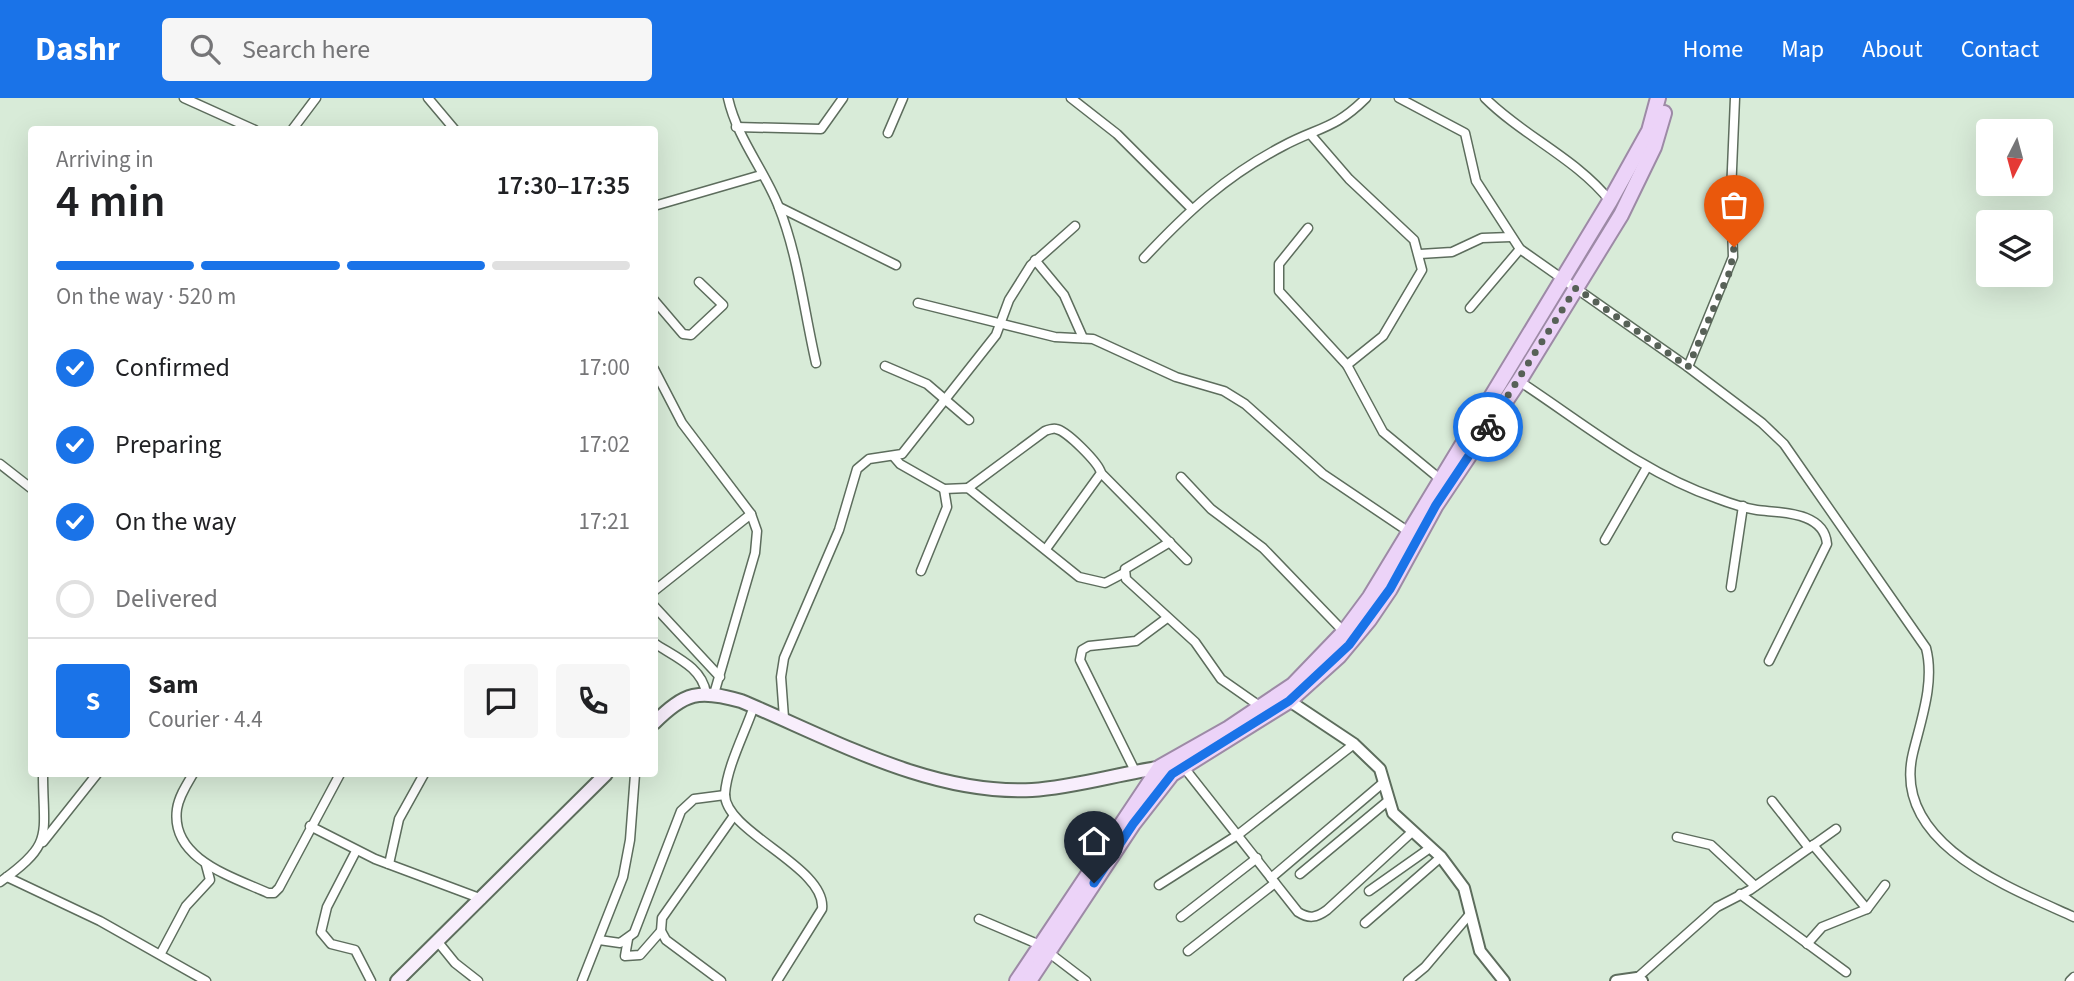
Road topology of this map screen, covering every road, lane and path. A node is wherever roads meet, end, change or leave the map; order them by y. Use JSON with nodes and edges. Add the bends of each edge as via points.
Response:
{"nodes":[{"id":1,"x":184,"y":98,"type":"edge"},
{"id":2,"x":316,"y":98,"type":"edge"},
{"id":3,"x":428,"y":98,"type":"edge"},
{"id":4,"x":728,"y":98,"type":"edge"},
{"id":5,"x":843,"y":98,"type":"edge"},
{"id":6,"x":903,"y":98,"type":"edge"},
{"id":7,"x":1071,"y":98,"type":"edge"},
{"id":8,"x":1366,"y":98,"type":"edge"},
{"id":9,"x":1399,"y":98,"type":"edge"},
{"id":10,"x":1485,"y":98,"type":"edge"},
{"id":11,"x":1658,"y":98,"type":"edge"},
{"id":12,"x":1667,"y":98,"type":"edge"},
{"id":13,"x":1734,"y":98,"type":"edge"},
{"id":14,"x":247,"y":126,"type":"edge"},
{"id":15,"x":295,"y":126,"type":"edge"},
{"id":16,"x":452,"y":126,"type":"edge"},
{"id":17,"x":736,"y":127,"type":"junction"},
{"id":18,"x":888,"y":133,"type":"dead end"},
{"id":19,"x":1311,"y":135,"type":"junction"},
{"id":20,"x":761,"y":176,"type":"junction"},
{"id":21,"x":1610,"y":201,"type":"junction"},
{"id":22,"x":658,"y":204,"type":"edge"},
{"id":23,"x":779,"y":207,"type":"junction"},
{"id":24,"x":1191,"y":208,"type":"junction"},
{"id":25,"x":1075,"y":226,"type":"dead end"},
{"id":26,"x":1308,"y":228,"type":"dead end"},
{"id":27,"x":1511,"y":237,"type":"junction"},
{"id":28,"x":1520,"y":249,"type":"junction"},
{"id":29,"x":1420,"y":254,"type":"junction"},
{"id":30,"x":1144,"y":258,"type":"dead end"},
{"id":31,"x":1035,"y":260,"type":"junction"},
{"id":32,"x":897,"y":265,"type":"dead end"},
{"id":33,"x":699,"y":282,"type":"dead end"},
{"id":34,"x":1570,"y":284,"type":"junction"},
{"id":35,"x":918,"y":303,"type":"dead end"},
{"id":36,"x":658,"y":305,"type":"edge"},
{"id":37,"x":1470,"y":308,"type":"dead end"},
{"id":38,"x":1000,"y":325,"type":"junction"},
{"id":39,"x":1083,"y":338,"type":"junction"},
{"id":40,"x":816,"y":363,"type":"dead end"},
{"id":41,"x":1347,"y":365,"type":"junction"},
{"id":42,"x":885,"y":366,"type":"dead end"},
{"id":43,"x":1688,"y":367,"type":"junction"},
{"id":44,"x":658,"y":377,"type":"edge"},
{"id":45,"x":1519,"y":381,"type":"junction"},
{"id":46,"x":947,"y":400,"type":"junction"},
{"id":47,"x":969,"y":420,"type":"dead end"},
{"id":48,"x":894,"y":457,"type":"junction"},
{"id":49,"x":0,"y":464,"type":"edge"},
{"id":50,"x":1647,"y":467,"type":"junction"},
{"id":51,"x":1101,"y":473,"type":"junction"},
{"id":52,"x":1181,"y":477,"type":"dead end"},
{"id":53,"x":1440,"y":479,"type":"junction"},
{"id":54,"x":28,"y":486,"type":"edge"},
{"id":55,"x":968,"y":488,"type":"junction"},
{"id":56,"x":944,"y":489,"type":"junction"},
{"id":57,"x":1432,"y":502,"type":"junction"},
{"id":58,"x":1742,"y":506,"type":"junction"},
{"id":59,"x":751,"y":514,"type":"junction"},
{"id":60,"x":1416,"y":526,"type":"junction"},
{"id":61,"x":1605,"y":540,"type":"dead end"},
{"id":62,"x":1170,"y":542,"type":"junction"},
{"id":63,"x":1046,"y":549,"type":"junction"},
{"id":64,"x":1187,"y":560,"type":"dead end"},
{"id":65,"x":921,"y":571,"type":"dead end"},
{"id":66,"x":1124,"y":573,"type":"junction"},
{"id":67,"x":1731,"y":587,"type":"dead end"},
{"id":68,"x":658,"y":588,"type":"edge"},
{"id":69,"x":658,"y":610,"type":"edge"},
{"id":70,"x":1167,"y":618,"type":"junction"},
{"id":71,"x":1344,"y":632,"type":"junction"},
{"id":72,"x":658,"y":646,"type":"edge"},
{"id":73,"x":1769,"y":661,"type":"dead end"},
{"id":74,"x":720,"y":677,"type":"junction"},
{"id":75,"x":710,"y":694,"type":"junction"},
{"id":76,"x":1284,"y":698,"type":"junction"},
{"id":77,"x":754,"y":706,"type":"junction"},
{"id":78,"x":1261,"y":707,"type":"junction"},
{"id":79,"x":784,"y":719,"type":"junction"},
{"id":80,"x":658,"y":720,"type":"edge"},
{"id":81,"x":1354,"y":744,"type":"junction"},
{"id":82,"x":1182,"y":765,"type":"junction"},
{"id":83,"x":1160,"y":767,"type":"junction"},
{"id":84,"x":1136,"y":773,"type":"junction"},
{"id":85,"x":43,"y":777,"type":"edge"},
{"id":86,"x":95,"y":777,"type":"edge"},
{"id":87,"x":191,"y":777,"type":"edge"},
{"id":88,"x":338,"y":777,"type":"edge"},
{"id":89,"x":422,"y":777,"type":"edge"},
{"id":90,"x":603,"y":777,"type":"edge"},
{"id":91,"x":635,"y":777,"type":"edge"},
{"id":92,"x":1384,"y":782,"type":"junction"},
{"id":93,"x":725,"y":795,"type":"junction"},
{"id":94,"x":1389,"y":800,"type":"junction"},
{"id":95,"x":1772,"y":800,"type":"dead end"},
{"id":96,"x":733,"y":817,"type":"junction"},
{"id":97,"x":310,"y":825,"type":"junction"},
{"id":98,"x":1836,"y":829,"type":"dead end"},
{"id":99,"x":1412,"y":832,"type":"junction"},
{"id":100,"x":1239,"y":834,"type":"junction"},
{"id":101,"x":1677,"y":837,"type":"dead end"},
{"id":102,"x":43,"y":842,"type":"junction"},
{"id":103,"x":1811,"y":846,"type":"junction"},
{"id":104,"x":1430,"y":848,"type":"junction"},
{"id":105,"x":356,"y":851,"type":"junction"},
{"id":106,"x":1441,"y":857,"type":"junction"},
{"id":107,"x":1256,"y":858,"type":"junction"},
{"id":108,"x":389,"y":864,"type":"junction"},
{"id":109,"x":206,"y":865,"type":"junction"},
{"id":110,"x":1300,"y":874,"type":"dead end"},
{"id":111,"x":4,"y":879,"type":"edge"},
{"id":112,"x":1273,"y":880,"type":"junction"},
{"id":113,"x":1159,"y":885,"type":"dead end"},
{"id":114,"x":1885,"y":885,"type":"dead end"},
{"id":115,"x":1755,"y":886,"type":"junction"},
{"id":116,"x":1369,"y":891,"type":"dead end"},
{"id":117,"x":1740,"y":894,"type":"junction"},
{"id":118,"x":482,"y":899,"type":"junction"},
{"id":119,"x":1867,"y":909,"type":"junction"},
{"id":120,"x":1470,"y":914,"type":"junction"},
{"id":121,"x":1181,"y":917,"type":"dead end"},
{"id":122,"x":2074,"y":917,"type":"edge"},
{"id":123,"x":979,"y":919,"type":"dead end"},
{"id":124,"x":1365,"y":923,"type":"dead end"},
{"id":125,"x":661,"y":931,"type":"junction"},
{"id":126,"x":628,"y":939,"type":"junction"},
{"id":127,"x":599,"y":940,"type":"junction"},
{"id":128,"x":438,"y":942,"type":"junction"},
{"id":129,"x":1807,"y":944,"type":"junction"},
{"id":130,"x":1044,"y":948,"type":"junction"},
{"id":131,"x":1188,"y":951,"type":"dead end"},
{"id":132,"x":161,"y":953,"type":"junction"},
{"id":133,"x":1846,"y":972,"type":"dead end"},
{"id":134,"x":1639,"y":979,"type":"edge"},
{"id":135,"x":206,"y":981,"type":"edge"},
{"id":136,"x":371,"y":981,"type":"edge"},
{"id":137,"x":397,"y":981,"type":"edge"},
{"id":138,"x":478,"y":981,"type":"edge"},
{"id":139,"x":582,"y":981,"type":"edge"},
{"id":140,"x":721,"y":981,"type":"edge"},
{"id":141,"x":777,"y":981,"type":"edge"},
{"id":142,"x":1017,"y":981,"type":"edge"},
{"id":143,"x":1029,"y":981,"type":"edge"},
{"id":144,"x":1086,"y":981,"type":"edge"},
{"id":145,"x":1408,"y":981,"type":"edge"},
{"id":146,"x":1504,"y":981,"type":"edge"},
{"id":147,"x":1616,"y":981,"type":"edge"}],
"edges":[{"from":1,"to":14,"type":"street"},
{"from":2,"to":15,"type":"street"},
{"from":3,"to":16,"type":"street"},
{"from":4,"to":17,"type":"street"},
{"from":5,"to":17,"type":"street","via":[[821,128]]},
{"from":6,"to":18,"type":"street"},
{"from":7,"to":24,"type":"street","via":[[1117,134]]},
{"from":8,"to":19,"type":"street","via":[[1336,124]]},
{"from":9,"to":27,"type":"street","via":[[1465,133],[1476,181]]},
{"from":10,"to":21,"type":"street","via":[[1597,185]]},
{"from":11,"to":21,"type":"highway","via":[[1649,131]]},
{"from":12,"to":34,"type":"highway","via":[[1654,146],[1621,215]]},
{"from":13,"to":43,"type":"street","via":[[1733,257]]},
{"from":17,"to":20,"type":"street"},
{"from":19,"to":24,"type":"street","via":[[1285,144]]},
{"from":19,"to":29,"type":"street","via":[[1349,179],[1414,240]]},
{"from":20,"to":22,"type":"street"},
{"from":20,"to":23,"type":"street"},
{"from":21,"to":34,"type":"highway"},
{"from":23,"to":32,"type":"street"},
{"from":23,"to":40,"type":"street"},
{"from":24,"to":30,"type":"street"},
{"from":25,"to":31,"type":"street"},
{"from":26,"to":41,"type":"street","via":[[1279,264],[1279,291]]},
{"from":27,"to":28,"type":"street"},
{"from":27,"to":29,"type":"street","via":[[1482,238],[1451,252]]},
{"from":28,"to":34,"type":"street"},
{"from":28,"to":37,"type":"street"},
{"from":29,"to":41,"type":"street","via":[[1422,270],[1383,336]]},
{"from":31,"to":38,"type":"street","via":[[1009,300]]},
{"from":31,"to":39,"type":"street","via":[[1064,295]]},
{"from":33,"to":36,"type":"street","via":[[723,305],[691,335],[683,334]]},
{"from":34,"to":43,"type":"street"},
{"from":34,"to":45,"type":"highway"},
{"from":34,"to":53,"type":"highway"},
{"from":35,"to":38,"type":"street"},
{"from":38,"to":39,"type":"street"},
{"from":38,"to":46,"type":"street"},
{"from":39,"to":60,"type":"street","via":[[1176,377],[1224,391],[1245,404],[1323,474]]},
{"from":41,"to":53,"type":"street","via":[[1383,432]]},
{"from":42,"to":46,"type":"street","via":[[928,384]]},
{"from":43,"to":122,"type":"street","via":[[1784,444],[1926,648],[1931,666],[1909,770],[1919,817],[1934,837],[1965,859]]},
{"from":44,"to":59,"type":"street","via":[[682,423]]},
{"from":45,"to":50,"type":"street"},
{"from":45,"to":57,"type":"highway"},
{"from":46,"to":47,"type":"street"},
{"from":46,"to":48,"type":"street","via":[[902,454]]},
{"from":48,"to":56,"type":"street"},
{"from":48,"to":79,"type":"street","via":[[869,458],[858,469],[839,530],[783,658]]},
{"from":49,"to":54,"type":"street"},
{"from":50,"to":58,"type":"street","via":[[1697,492]]},
{"from":50,"to":61,"type":"street"},
{"from":51,"to":55,"type":"street","via":[[1080,447],[1055,429],[1045,431]]},
{"from":51,"to":62,"type":"street"},
{"from":51,"to":63,"type":"street"},
{"from":52,"to":71,"type":"street","via":[[1211,509],[1264,548]]},
{"from":53,"to":57,"type":"highway"},
{"from":55,"to":56,"type":"street"},
{"from":55,"to":63,"type":"street"},
{"from":56,"to":65,"type":"street","via":[[947,507]]},
{"from":57,"to":60,"type":"highway"},
{"from":58,"to":67,"type":"street"},
{"from":58,"to":73,"type":"street","via":[[1801,516],[1826,537],[1827,544]]},
{"from":59,"to":68,"type":"street"},
{"from":59,"to":74,"type":"street","via":[[757,531],[755,553]]},
{"from":60,"to":71,"type":"highway"},
{"from":60,"to":76,"type":"highway","via":[[1390,589],[1359,633],[1321,674]]},
{"from":62,"to":64,"type":"street"},
{"from":62,"to":66,"type":"street","via":[[1131,563]]},
{"from":63,"to":66,"type":"street","via":[[1087,580],[1105,583]]},
{"from":66,"to":70,"type":"street"},
{"from":69,"to":74,"type":"street"},
{"from":70,"to":78,"type":"street","via":[[1195,642],[1221,679]]},
{"from":70,"to":84,"type":"street","via":[[1136,641],[1082,650],[1080,660]]},
{"from":71,"to":76,"type":"highway"},
{"from":72,"to":75,"type":"street","via":[[700,675]]},
{"from":74,"to":75,"type":"street"},
{"from":75,"to":77,"type":"main road"},
{"from":75,"to":80,"type":"main road","via":[[682,699]]},
{"from":76,"to":78,"type":"highway"},
{"from":76,"to":81,"type":"street"},
{"from":76,"to":82,"type":"highway"},
{"from":77,"to":79,"type":"main road"},
{"from":77,"to":93,"type":"street"},
{"from":78,"to":83,"type":"highway"},
{"from":79,"to":84,"type":"main road","via":[[900,766],[972,787],[1033,790]]},
{"from":81,"to":92,"type":"street","via":[[1380,769]]},
{"from":81,"to":100,"type":"street"},
{"from":82,"to":83,"type":"main road"},
{"from":82,"to":100,"type":"street"},
{"from":82,"to":130,"type":"highway","via":[[1133,824]]},
{"from":83,"to":84,"type":"main road"},
{"from":83,"to":130,"type":"highway"},
{"from":85,"to":102,"type":"street"},
{"from":86,"to":102,"type":"street"},
{"from":87,"to":109,"type":"street","via":[[180,798],[178,822],[186,843]]},
{"from":88,"to":97,"type":"street"},
{"from":89,"to":108,"type":"street","via":[[399,819]]},
{"from":90,"to":118,"type":"main road"},
{"from":91,"to":127,"type":"street","via":[[622,877]]},
{"from":92,"to":94,"type":"street"},
{"from":92,"to":112,"type":"street"},
{"from":93,"to":96,"type":"street"},
{"from":93,"to":126,"type":"street","via":[[694,799],[681,811]]},
{"from":94,"to":99,"type":"street","via":[[1393,813]]},
{"from":94,"to":110,"type":"street"},
{"from":95,"to":103,"type":"street"},
{"from":96,"to":125,"type":"street","via":[[670,904]]},
{"from":96,"to":141,"type":"street","via":[[768,842],[823,898],[822,909]]},
{"from":97,"to":105,"type":"street"},
{"from":97,"to":109,"type":"street","via":[[274,893]]},
{"from":98,"to":103,"type":"street"},
{"from":99,"to":104,"type":"street"},
{"from":99,"to":112,"type":"street","via":[[1314,918],[1298,912]]},
{"from":100,"to":107,"type":"street"},
{"from":100,"to":113,"type":"street"},
{"from":101,"to":115,"type":"street","via":[[1711,845]]},
{"from":102,"to":111,"type":"street","via":[[23,866]]},
{"from":103,"to":115,"type":"street"},
{"from":103,"to":119,"type":"street"},
{"from":104,"to":106,"type":"street"},
{"from":104,"to":116,"type":"street"},
{"from":105,"to":108,"type":"street"},
{"from":105,"to":136,"type":"street","via":[[327,907],[321,932],[331,944],[355,950]]},
{"from":106,"to":120,"type":"street","via":[[1464,888]]},
{"from":106,"to":124,"type":"street"},
{"from":107,"to":112,"type":"street"},
{"from":107,"to":121,"type":"street"},
{"from":108,"to":118,"type":"street"},
{"from":109,"to":132,"type":"street","via":[[210,880],[186,906]]},
{"from":111,"to":132,"type":"street"},
{"from":112,"to":131,"type":"street"},
{"from":114,"to":119,"type":"street"},
{"from":115,"to":117,"type":"street"},
{"from":117,"to":129,"type":"street"},
{"from":117,"to":134,"type":"street","via":[[1717,907]]},
{"from":118,"to":128,"type":"main road"},
{"from":119,"to":129,"type":"street","via":[[1822,927]]},
{"from":120,"to":145,"type":"street"},
{"from":120,"to":146,"type":"street","via":[[1480,951]]},
{"from":123,"to":130,"type":"street"},
{"from":125,"to":126,"type":"street","via":[[640,955],[625,956]]},
{"from":125,"to":140,"type":"street","via":[[666,940]]},
{"from":126,"to":127,"type":"street","via":[[620,943]]},
{"from":127,"to":139,"type":"street"},
{"from":128,"to":137,"type":"main road"},
{"from":128,"to":138,"type":"street"},
{"from":129,"to":133,"type":"street"},
{"from":130,"to":142,"type":"highway"},
{"from":130,"to":143,"type":"highway"},
{"from":130,"to":144,"type":"street"},
{"from":132,"to":135,"type":"street"},
{"from":134,"to":147,"type":"street"}]}
